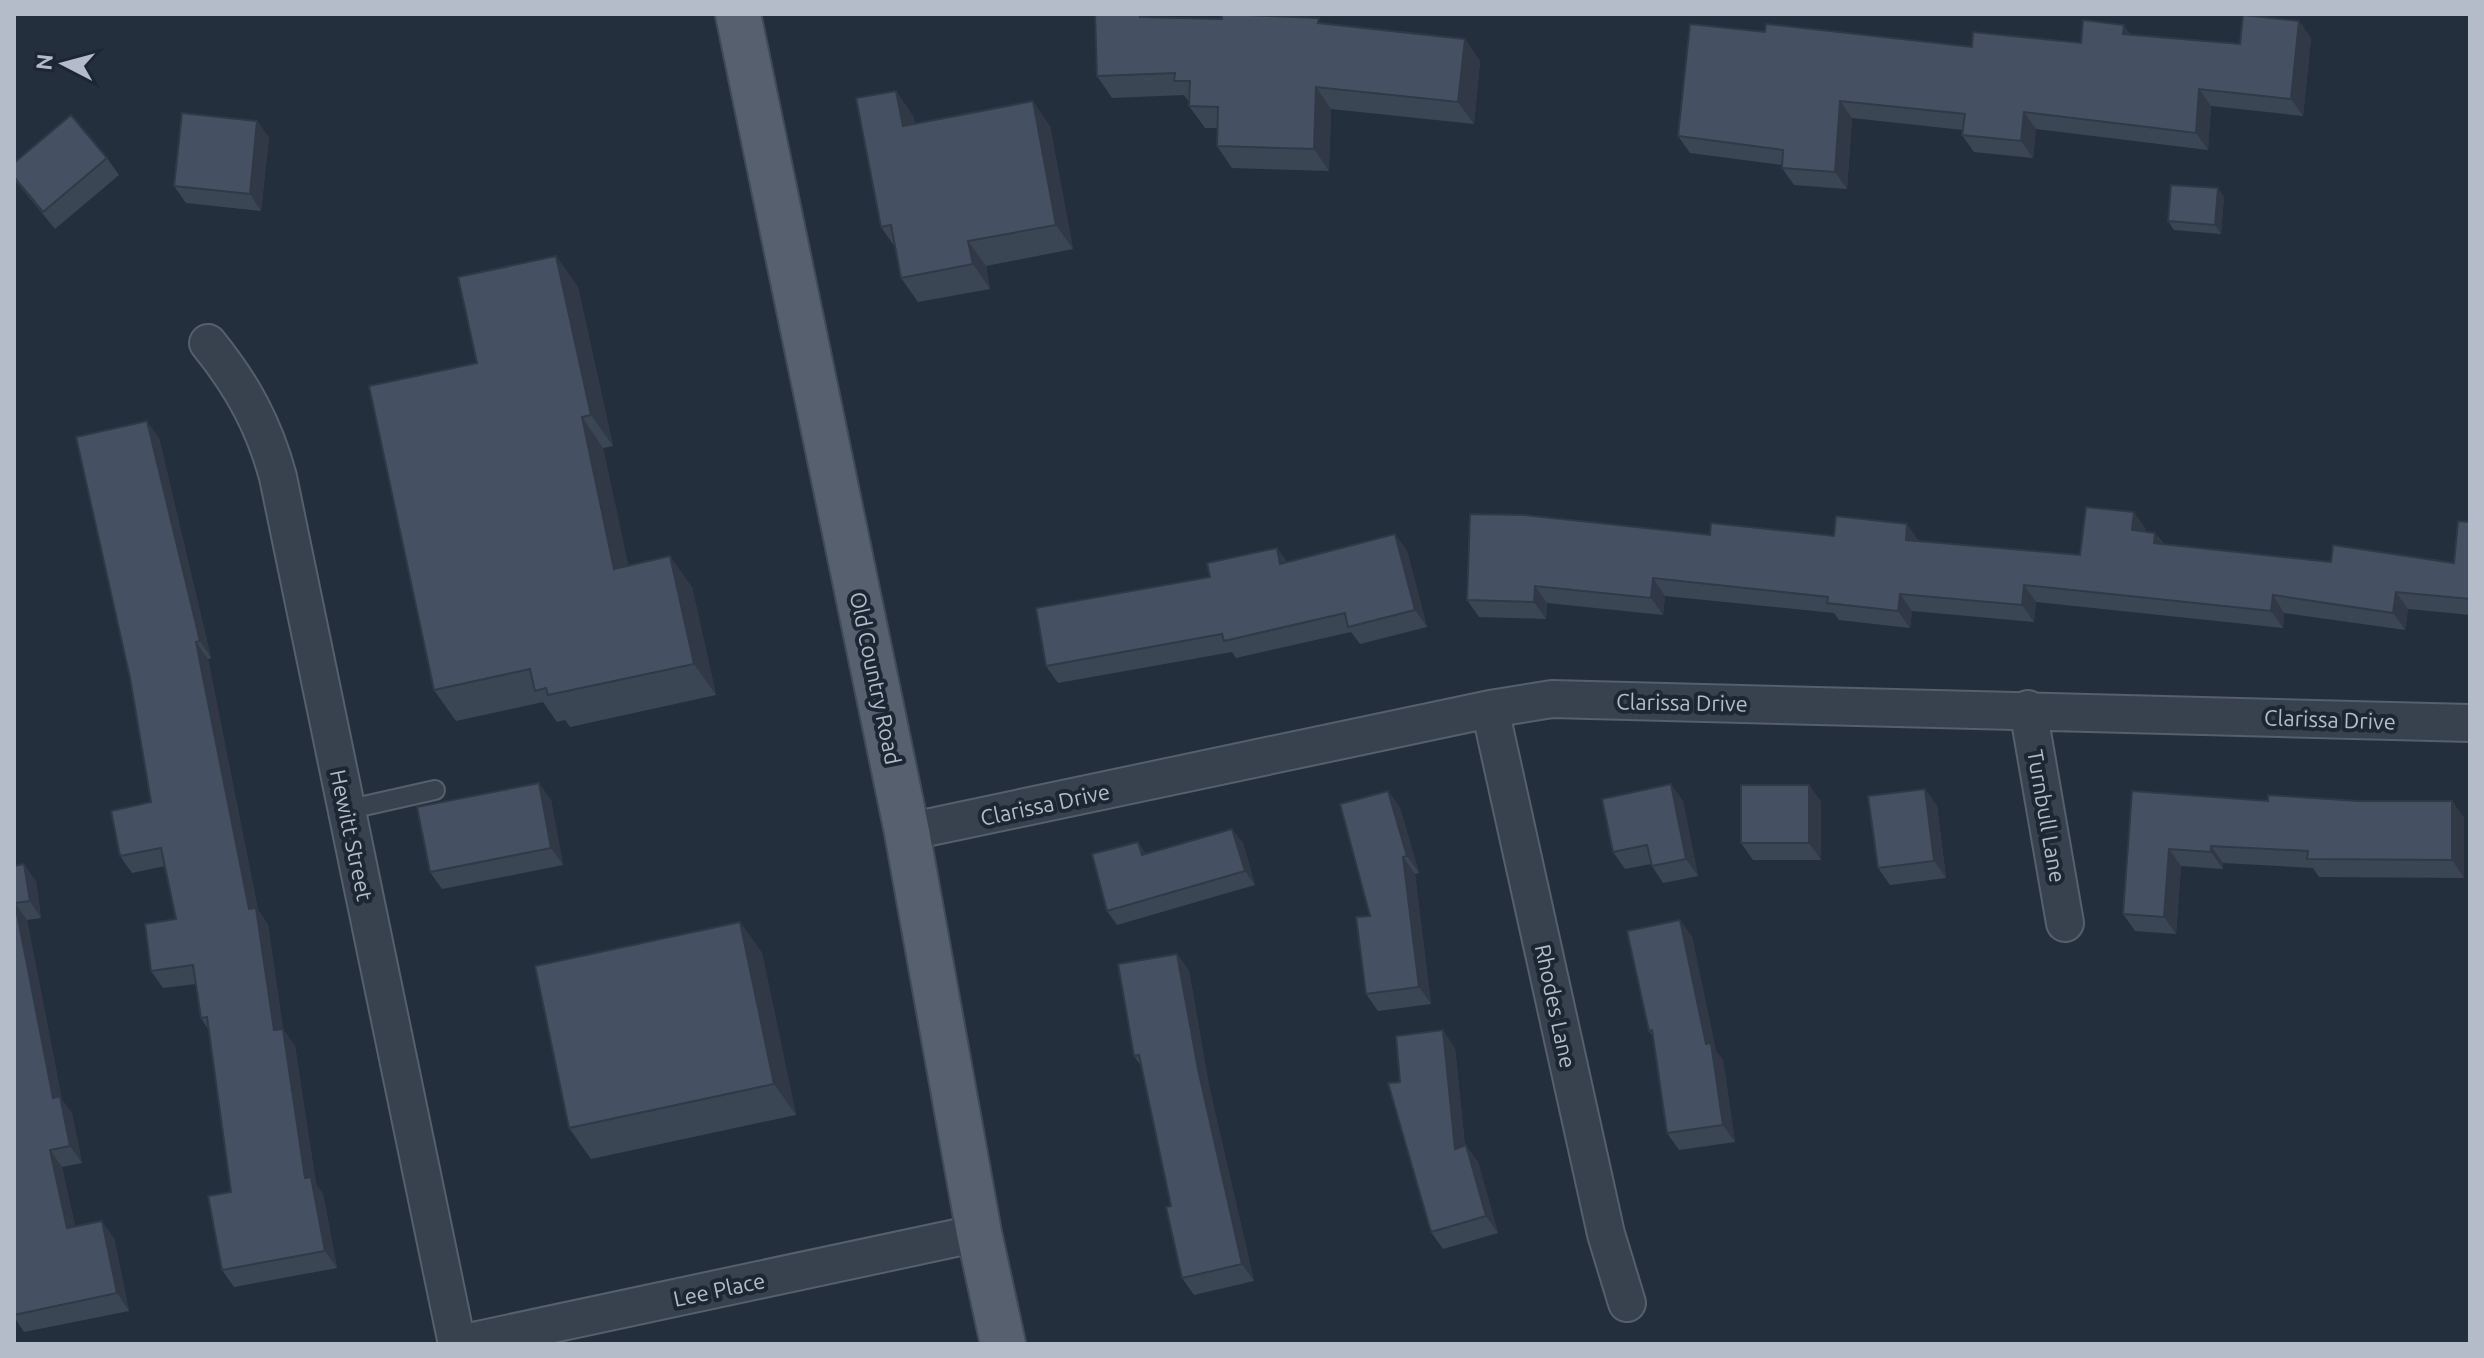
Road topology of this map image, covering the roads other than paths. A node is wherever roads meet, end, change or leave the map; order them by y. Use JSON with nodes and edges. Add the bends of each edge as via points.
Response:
{"nodes":[{"id":1,"x":738,"y":14,"type":"edge"},
{"id":2,"x":208,"y":343,"type":"dead end"},
{"id":3,"x":1490,"y":709,"type":"junction"},
{"id":4,"x":2028,"y":709,"type":"junction"},
{"id":5,"x":2470,"y":723,"type":"edge"},
{"id":6,"x":435,"y":790,"type":"dead end"},
{"id":7,"x":346,"y":810,"type":"junction"},
{"id":8,"x":907,"y":832,"type":"junction"},
{"id":9,"x":2065,"y":923,"type":"dead end"},
{"id":10,"x":979,"y":1233,"type":"junction"},
{"id":11,"x":1627,"y":1303,"type":"dead end"},
{"id":12,"x":458,"y":1344,"type":"edge"},
{"id":13,"x":1003,"y":1344,"type":"edge"}],
"edges":[{"from":1,"to":8,"type":"main road","name":"Old Country Road"},
{"from":2,"to":7,"type":"street","name":"Hewitt Street","via":[[236,378],[270,447]]},
{"from":3,"to":4,"type":"street","name":"Clarissa Drive","via":[[1552,699]]},
{"from":3,"to":8,"type":"street","name":"Clarissa Drive"},
{"from":3,"to":11,"type":"street","name":"Rhodes Lane","via":[[1606,1234]]},
{"from":4,"to":5,"type":"street","name":"Clarissa Drive"},
{"from":4,"to":9,"type":"street","name":"Turnbull Lane"},
{"from":6,"to":7,"type":"lane"},
{"from":7,"to":12,"type":"street","name":"Hewitt Street"},
{"from":8,"to":10,"type":"main road","name":"Old Country Road"},
{"from":10,"to":12,"type":"street","name":"Lee Place"},
{"from":10,"to":13,"type":"main road","name":"Old Country Road"}]}
